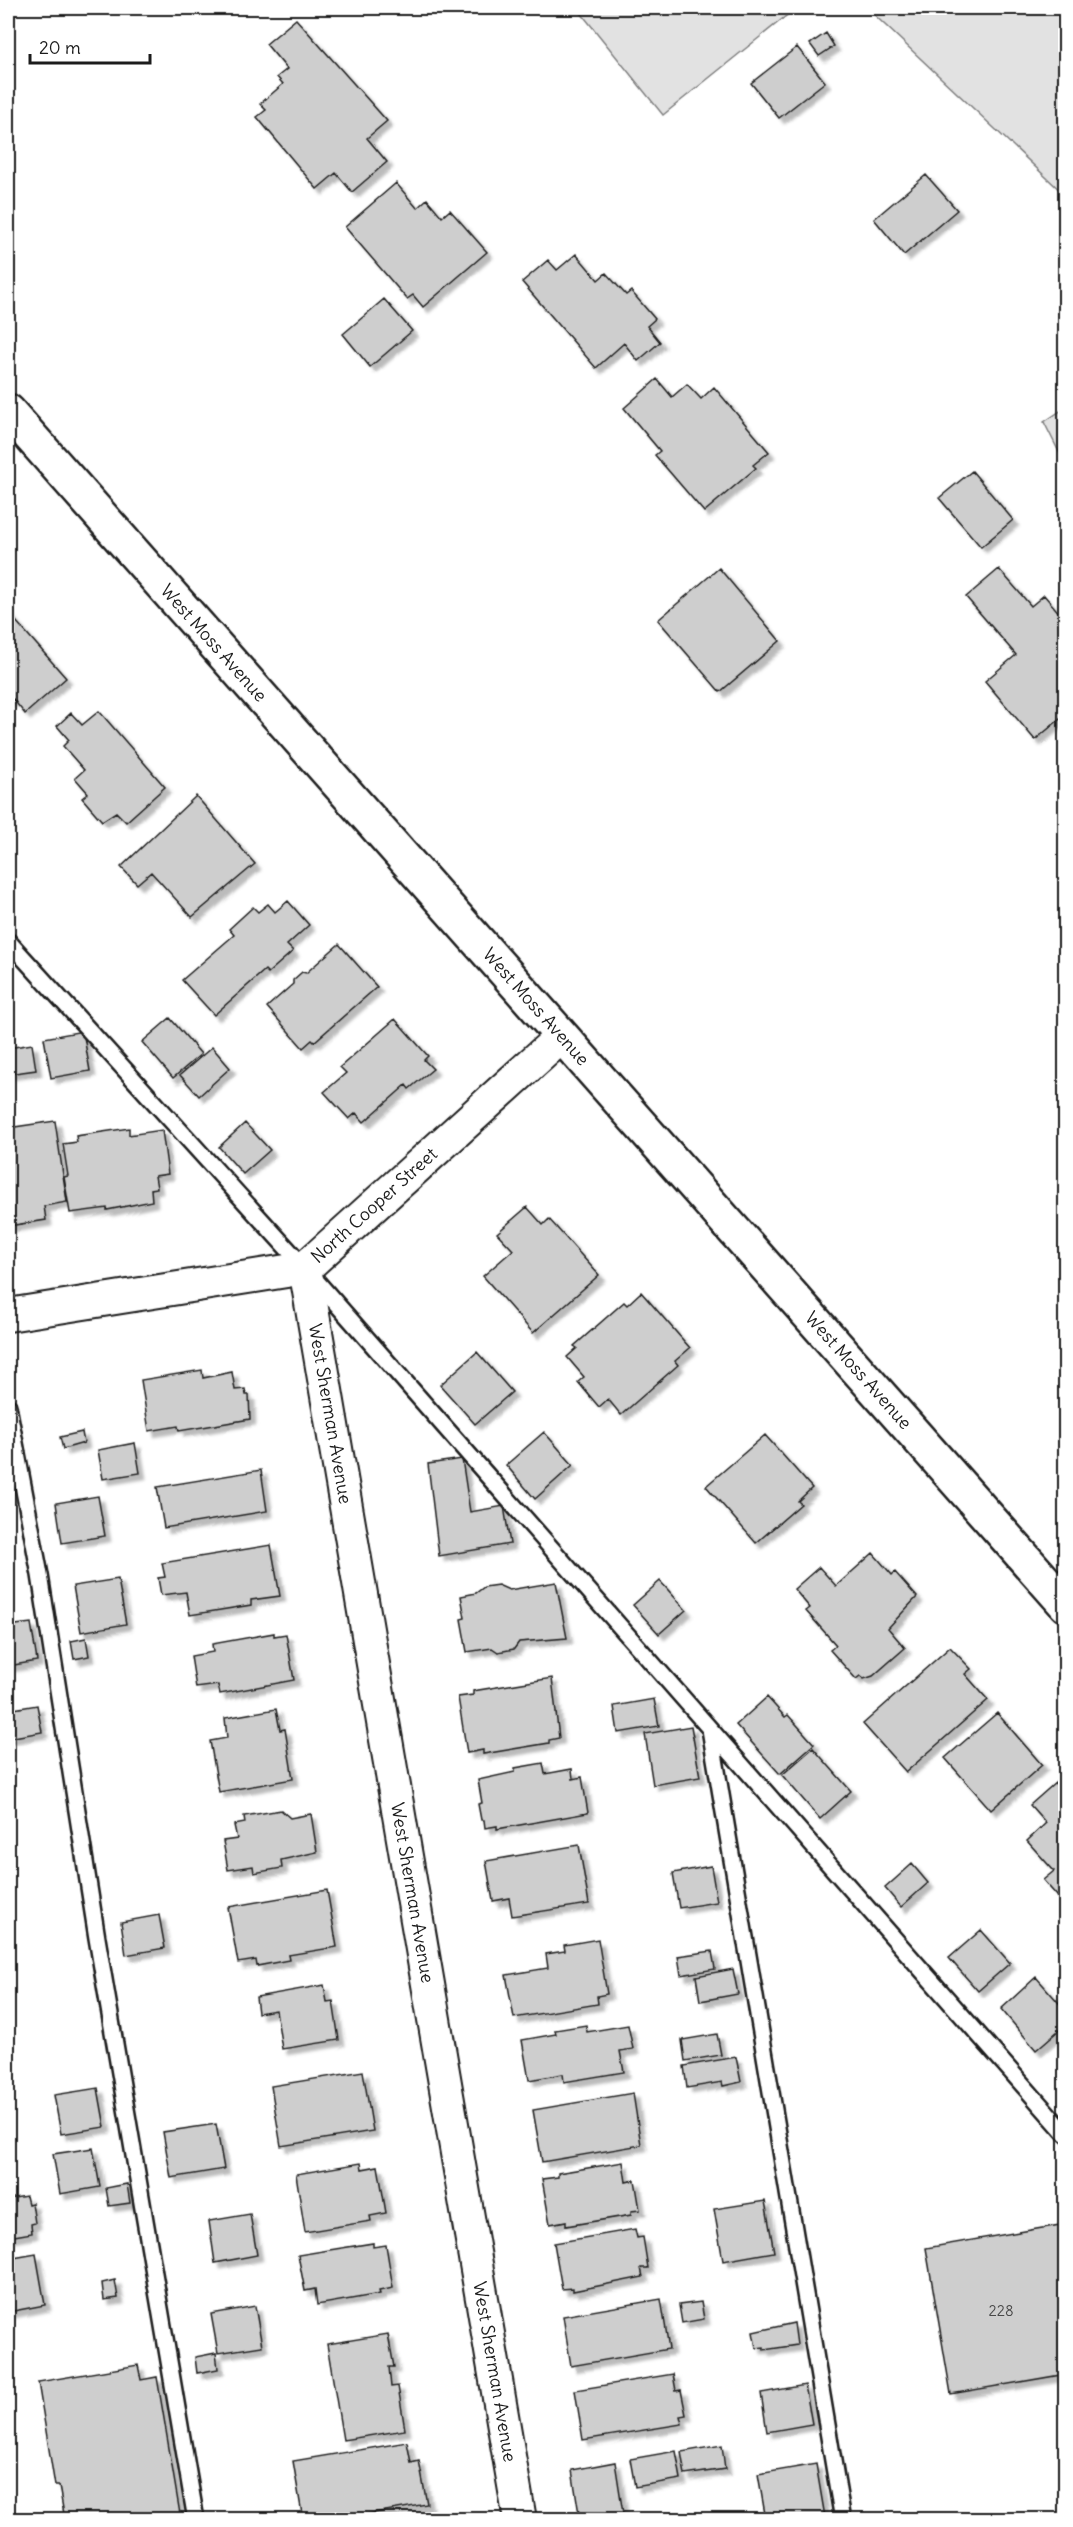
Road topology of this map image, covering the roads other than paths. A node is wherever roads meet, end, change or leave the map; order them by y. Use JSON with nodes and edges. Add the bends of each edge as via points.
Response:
{"nodes":[{"id":1,"x":8,"y":411,"type":"edge"},
{"id":2,"x":8,"y":941,"type":"edge"},
{"id":3,"x":561,"y":1037,"type":"junction"},
{"id":4,"x":305,"y":1268,"type":"junction"},
{"id":5,"x":8,"y":1315,"type":"edge"},
{"id":6,"x":8,"y":1406,"type":"edge"},
{"id":7,"x":1065,"y":1605,"type":"edge"},
{"id":8,"x":710,"y":1729,"type":"junction"},
{"id":9,"x":1065,"y":2134,"type":"edge"},
{"id":10,"x":196,"y":2520,"type":"edge"},
{"id":11,"x":520,"y":2520,"type":"edge"},
{"id":12,"x":843,"y":2520,"type":"edge"}],
"edges":[{"from":1,"to":3,"type":"street","name":"West Moss Avenue"},
{"from":2,"to":4,"type":"lane"},
{"from":3,"to":4,"type":"street","name":"North Cooper Street"},
{"from":3,"to":7,"type":"street","name":"West Moss Avenue"},
{"from":4,"to":5,"type":"street","name":"North Cooper Street"},
{"from":4,"to":8,"type":"lane"},
{"from":4,"to":11,"type":"street","name":"West Sherman Avenue"},
{"from":6,"to":10,"type":"lane","via":[[40,1575]]},
{"from":8,"to":9,"type":"lane"},
{"from":8,"to":12,"type":"lane"}]}
